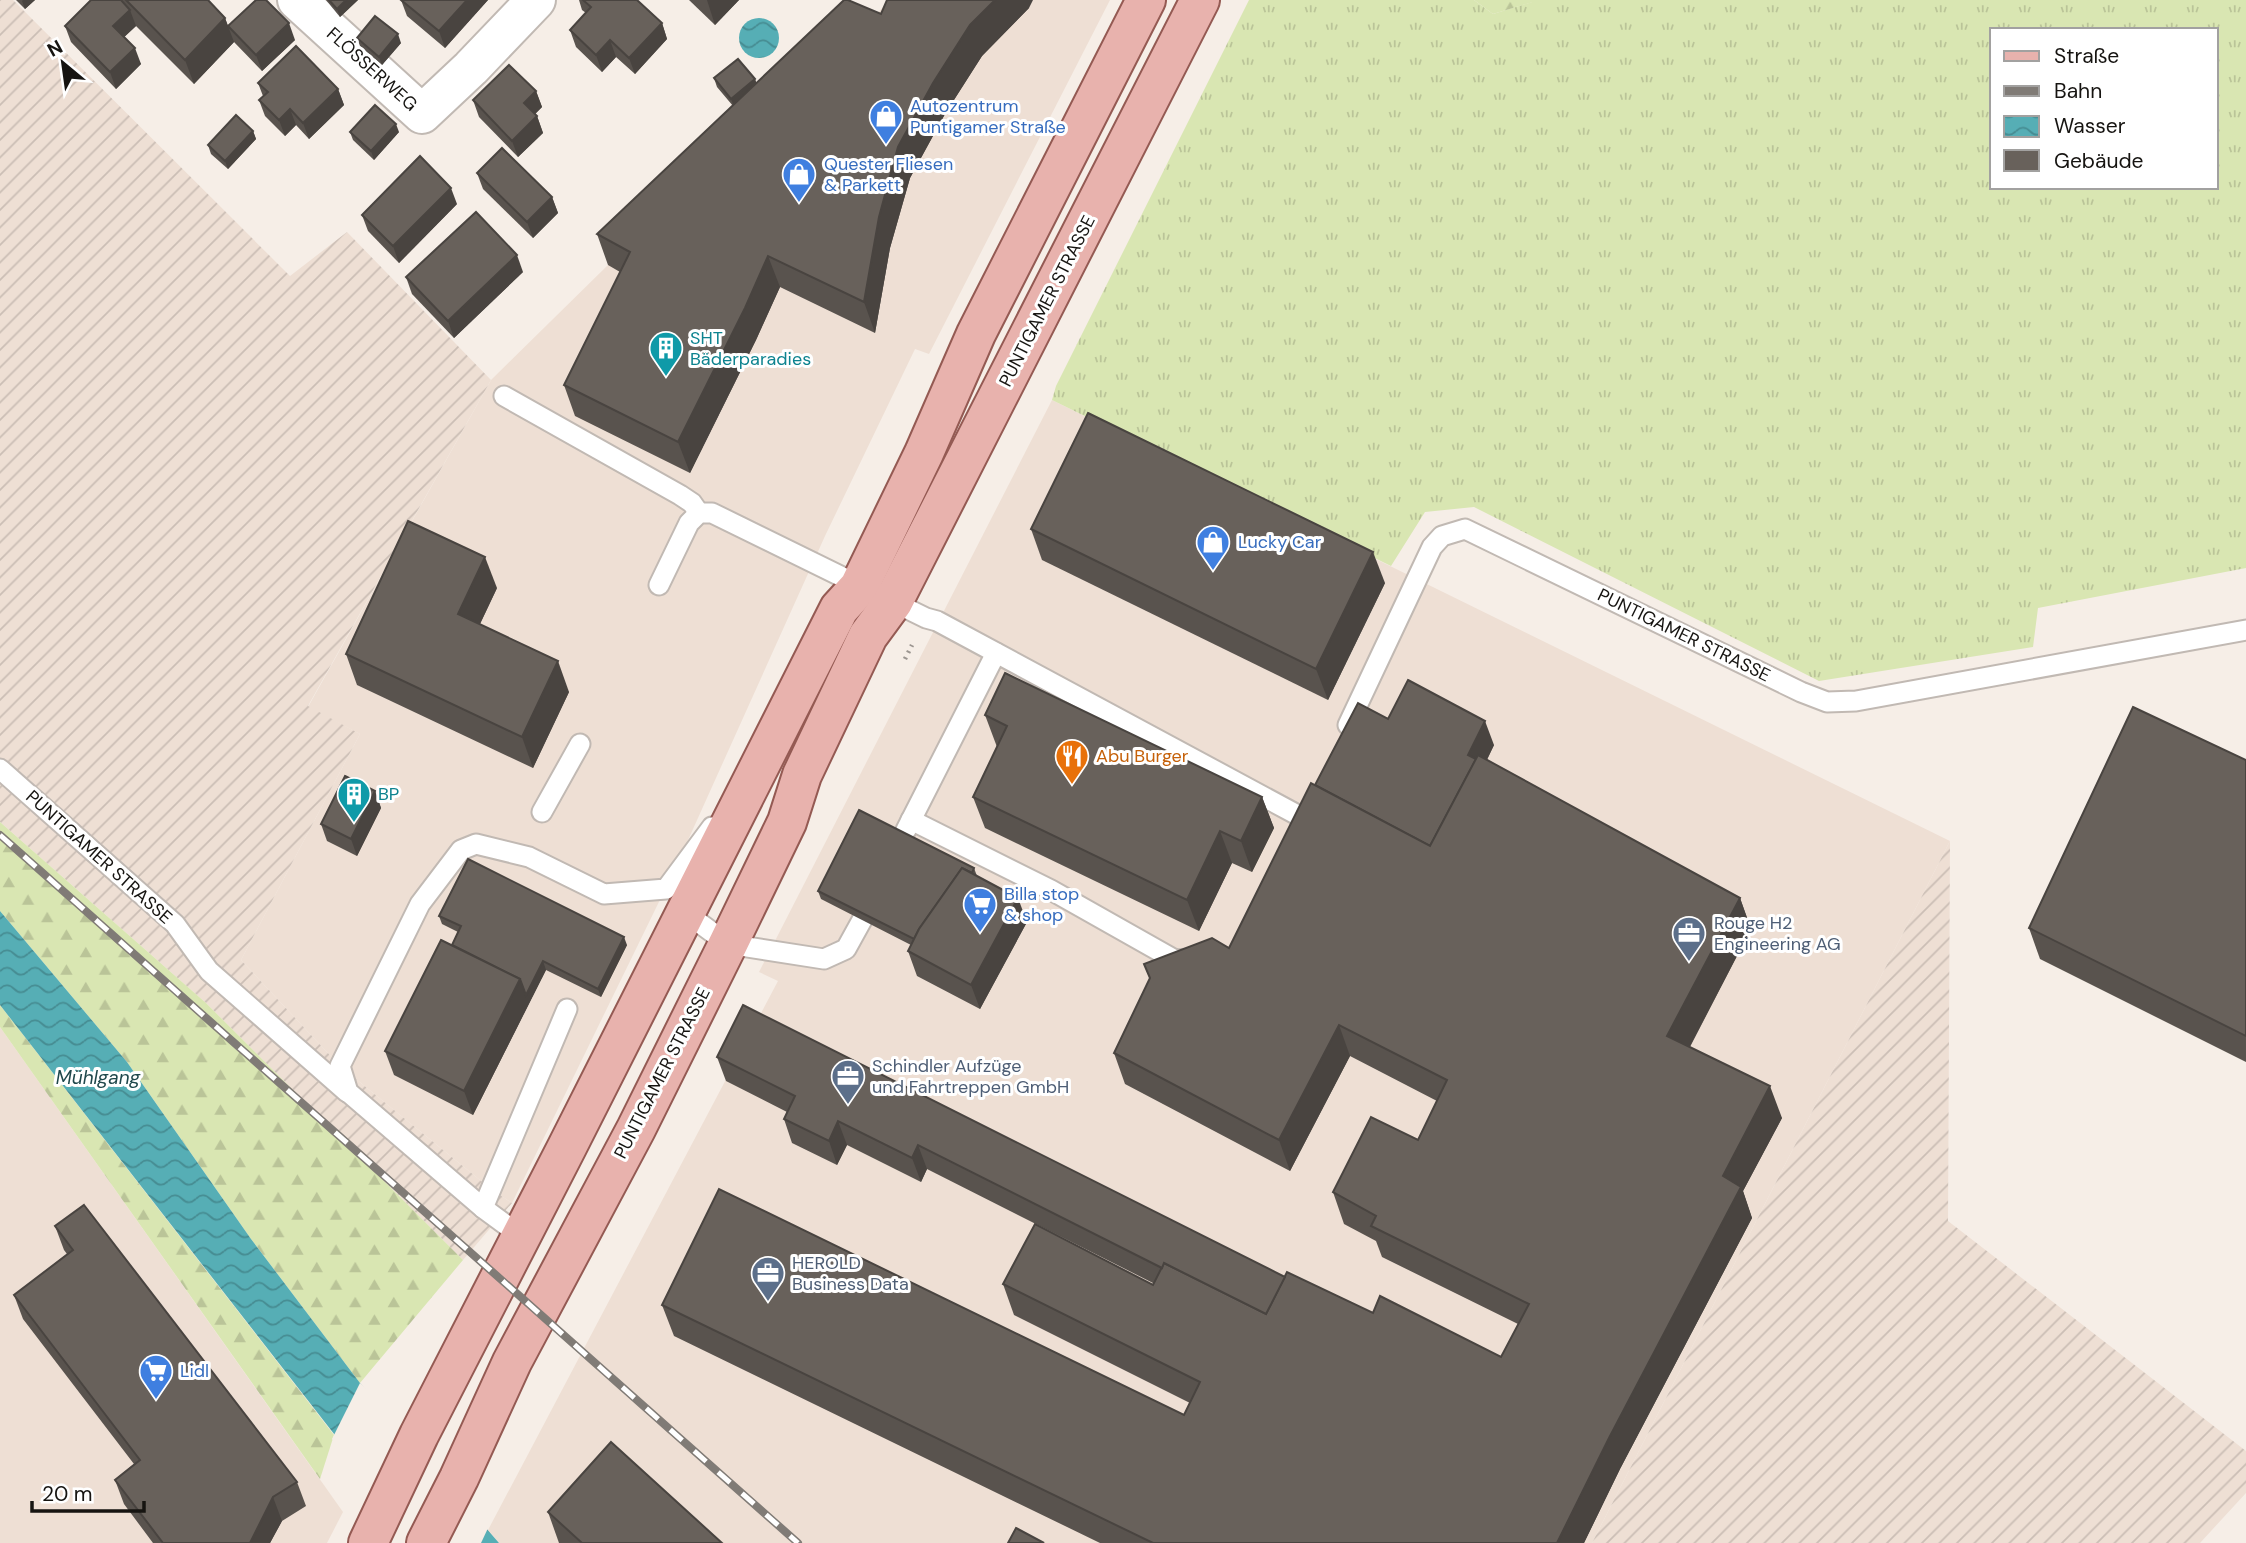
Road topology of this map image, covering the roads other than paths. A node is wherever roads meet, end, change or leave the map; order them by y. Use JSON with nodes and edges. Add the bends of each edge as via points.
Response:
{"nodes":[{"id":1,"x":297,"y":0,"type":"edge"},
{"id":2,"x":536,"y":0,"type":"edge"},
{"id":3,"x":1146,"y":0,"type":"edge"},
{"id":4,"x":1200,"y":0,"type":"edge"},
{"id":5,"x":504,"y":396,"type":"dead end"},
{"id":6,"x":699,"y":513,"type":"junction"},
{"id":7,"x":659,"y":584,"type":"dead end"},
{"id":8,"x":876,"y":594,"type":"junction"},
{"id":9,"x":2246,"y":630,"type":"edge"},
{"id":10,"x":996,"y":653,"type":"junction"},
{"id":11,"x":580,"y":744,"type":"dead end"},
{"id":12,"x":1339,"y":744,"type":"edge"},
{"id":13,"x":0,"y":769,"type":"edge"},
{"id":14,"x":542,"y":812,"type":"dead end"},
{"id":15,"x":1304,"y":819,"type":"edge"},
{"id":16,"x":911,"y":820,"type":"junction"},
{"id":17,"x":902,"y":838,"type":"edge"},
{"id":18,"x":676,"y":901,"type":"junction"},
{"id":19,"x":862,"y":920,"type":"edge"},
{"id":20,"x":743,"y":945,"type":"junction"},
{"id":21,"x":1206,"y":959,"type":"edge"},
{"id":22,"x":567,"y":1009,"type":"dead end"},
{"id":23,"x":348,"y":1092,"type":"junction"},
{"id":24,"x":484,"y":1208,"type":"junction"},
{"id":25,"x":521,"y":1236,"type":"junction"},
{"id":26,"x":370,"y":1540,"type":"edge"},
{"id":27,"x":426,"y":1543,"type":"edge"}],
"edges":[{"from":1,"to":2,"type":"street","name":"FLÖSSERWEG","via":[[422,114]]},
{"from":3,"to":8,"type":"main road","name":"PUNTIGAMER STRASSE","via":[[976,334],[924,453]]},
{"from":4,"to":8,"type":"main road","name":"PUNTIGAMER STRASSE"},
{"from":5,"to":6,"type":"lane","via":[[680,495]]},
{"from":6,"to":7,"type":"lane","via":[[689,523]]},
{"from":6,"to":8,"type":"lane","via":[[712,513]]},
{"from":8,"to":10,"type":"lane"},
{"from":8,"to":18,"type":"main road","name":"PUNTIGAMER STRASSE","via":[[839,608],[767,753]]},
{"from":8,"to":20,"type":"main road","name":"PUNTIGAMER STRASSE","via":[[868,636],[802,775]]},
{"from":9,"to":12,"type":"lane","name":"PUNTIGAMER STRASSE","via":[[1856,701],[1827,702],[1465,529],[1442,536],[1432,547]]},
{"from":10,"to":15,"type":"lane"},
{"from":10,"to":16,"type":"lane"},
{"from":11,"to":14,"type":"lane"},
{"from":13,"to":23,"type":"lane","name":"PUNTIGAMER STRASSE","via":[[175,924],[209,971]]},
{"from":16,"to":17,"type":"lane"},
{"from":16,"to":21,"type":"lane","via":[[1051,890],[1175,960]]},
{"from":18,"to":20,"type":"lane"},
{"from":18,"to":23,"type":"lane","via":[[604,894],[529,857],[476,844],[461,850],[420,904],[340,1066]]},
{"from":18,"to":25,"type":"main road","name":"PUNTIGAMER STRASSE"},
{"from":19,"to":20,"type":"lane","via":[[846,949],[824,959]]},
{"from":20,"to":27,"type":"main road","name":"PUNTIGAMER STRASSE","via":[[668,1060],[512,1362]]},
{"from":22,"to":24,"type":"lane"},
{"from":23,"to":24,"type":"lane","name":"PUNTIGAMER STRASSE"},
{"from":24,"to":25,"type":"lane","name":"PUNTIGAMER STRASSE"},
{"from":25,"to":26,"type":"main road","name":"PUNTIGAMER STRASSE"}]}
